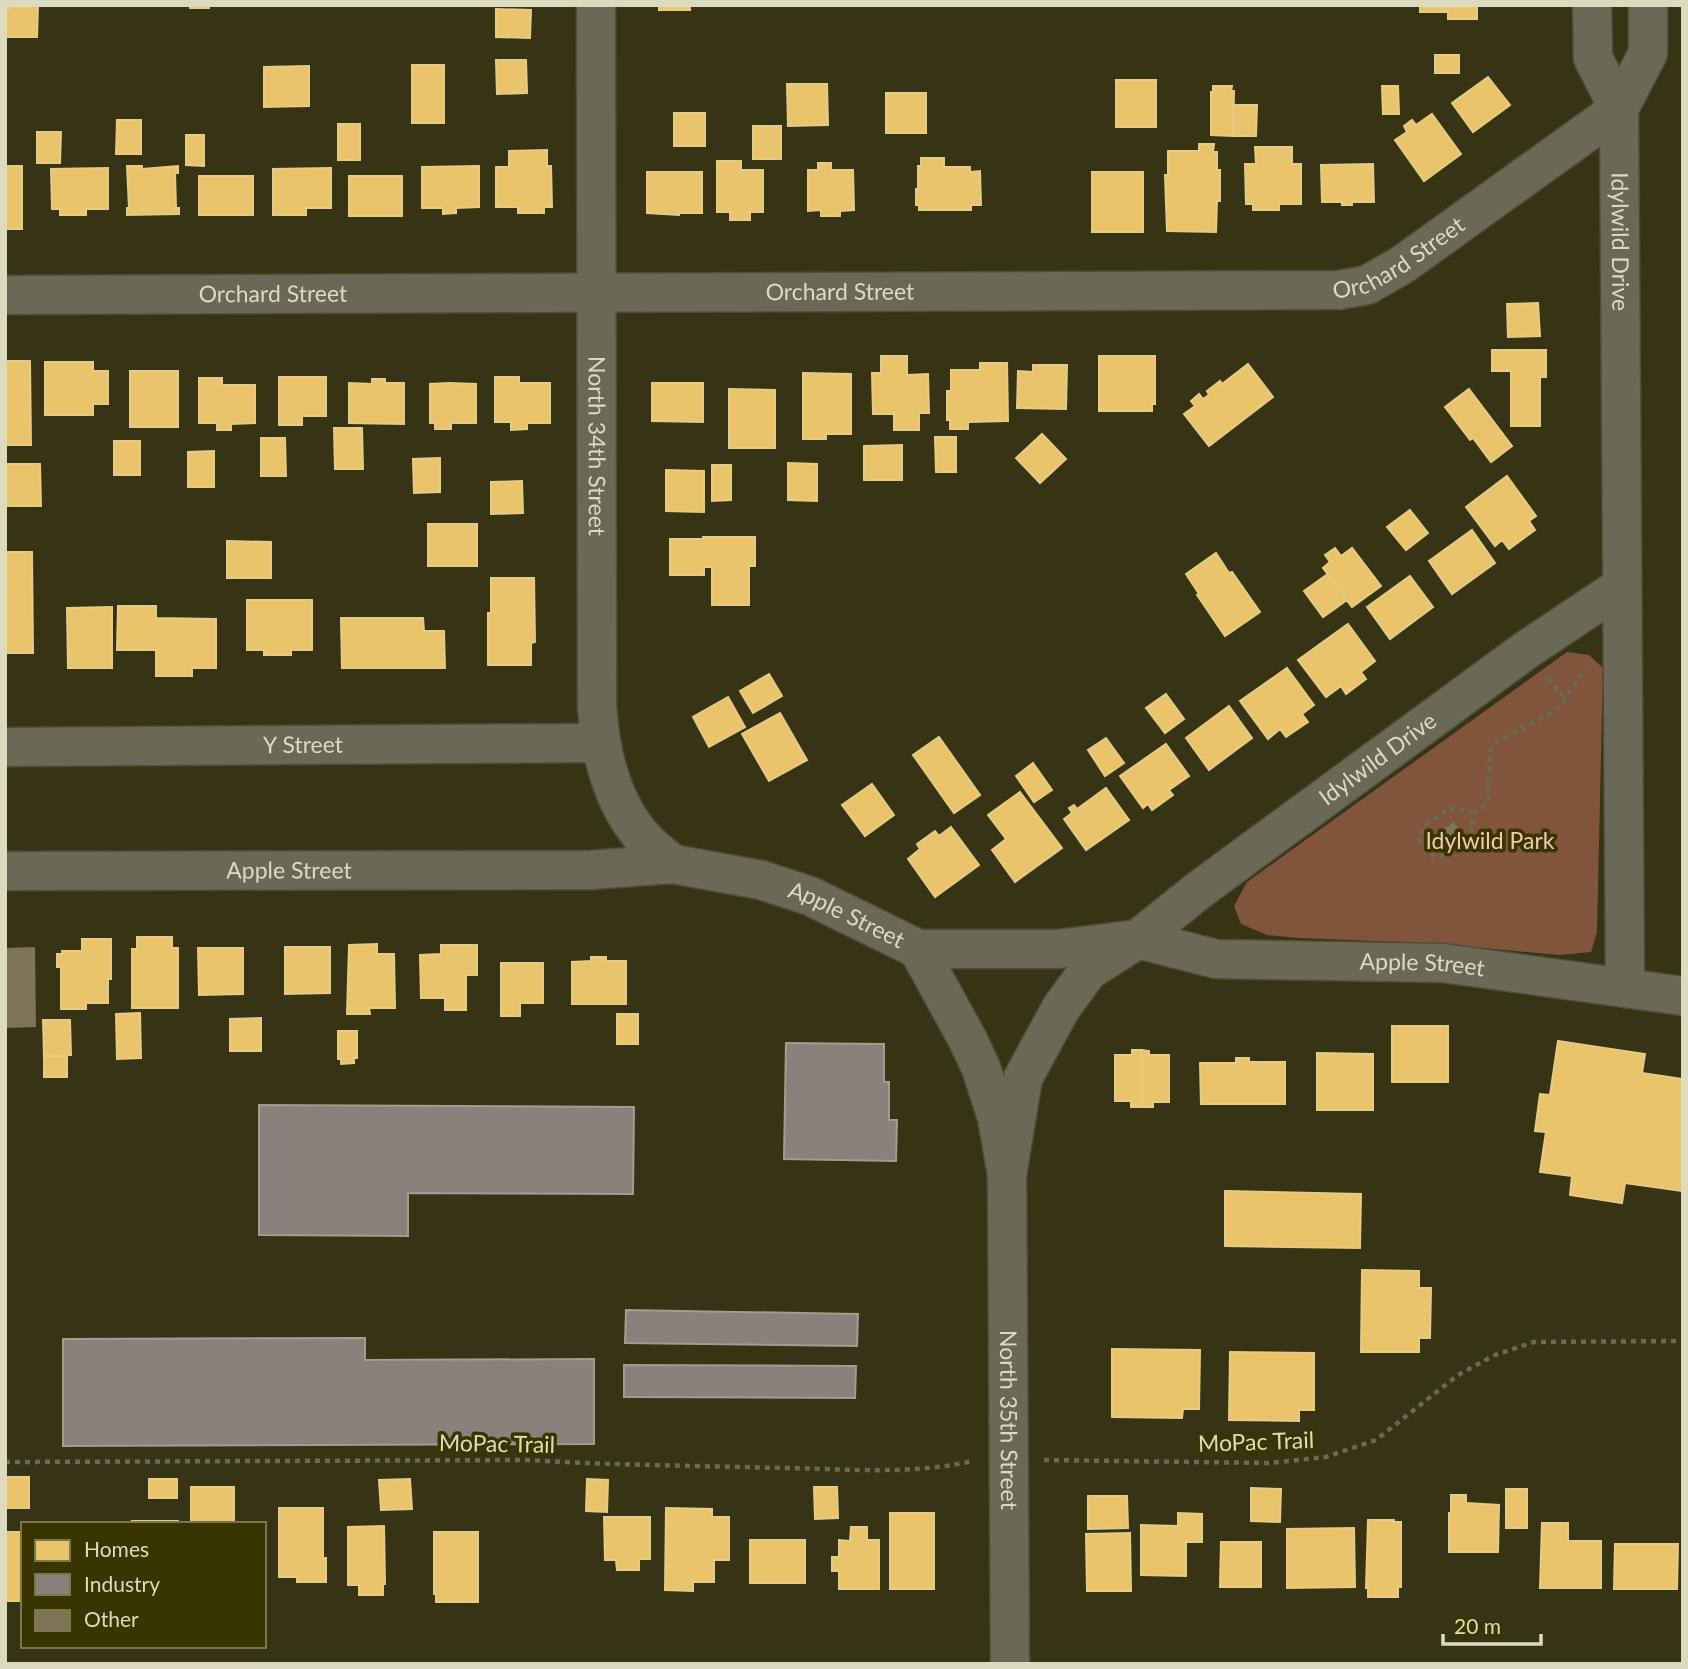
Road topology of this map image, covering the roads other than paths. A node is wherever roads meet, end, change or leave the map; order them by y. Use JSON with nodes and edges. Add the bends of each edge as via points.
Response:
{"nodes":[{"id":1,"x":596,"y":5,"type":"edge"},
{"id":2,"x":1592,"y":5,"type":"edge"},
{"id":3,"x":1647,"y":5,"type":"edge"},
{"id":4,"x":1619,"y":109,"type":"junction"},
{"id":5,"x":597,"y":294,"type":"junction"},
{"id":6,"x":5,"y":295,"type":"edge"},
{"id":7,"x":1622,"y":586,"type":"junction"},
{"id":8,"x":599,"y":743,"type":"junction"},
{"id":9,"x":5,"y":747,"type":"edge"},
{"id":10,"x":673,"y":864,"type":"junction"},
{"id":11,"x":5,"y":871,"type":"edge"},
{"id":12,"x":1138,"y":939,"type":"junction"},
{"id":13,"x":918,"y":949,"type":"junction"},
{"id":14,"x":1625,"y":988,"type":"junction"},
{"id":15,"x":1683,"y":996,"type":"edge"},
{"id":16,"x":1007,"y":1175,"type":"junction"},
{"id":17,"x":1010,"y":1664,"type":"edge"}],
"edges":[{"from":1,"to":5,"type":"street","name":"North 34th Street"},
{"from":2,"to":4,"type":"street","name":"Idylwild Drive","via":[[1593,58]]},
{"from":3,"to":4,"type":"street","name":"Idylwild Drive","via":[[1648,53]]},
{"from":4,"to":5,"type":"street","name":"Orchard Street","via":[[1402,265],[1367,285],[1339,290]]},
{"from":4,"to":7,"type":"street","name":"Idylwild Drive"},
{"from":5,"to":6,"type":"street","name":"Orchard Street"},
{"from":5,"to":8,"type":"street","name":"North 34th Street"},
{"from":7,"to":12,"type":"street","name":"Idylwild Drive","via":[[1526,650]]},
{"from":7,"to":14,"type":"street","name":"Idylwild Drive"},
{"from":8,"to":9,"type":"street","name":"Y Street"},
{"from":8,"to":10,"type":"street","name":"North 34th Street","via":[[625,814],[645,840]]},
{"from":10,"to":11,"type":"street","name":"Apple Street","via":[[590,870]]},
{"from":10,"to":13,"type":"street","name":"Apple Street","via":[[761,880],[810,896]]},
{"from":12,"to":13,"type":"street","name":"Apple Street","via":[[1058,949]]},
{"from":12,"to":14,"type":"street","name":"Apple Street","via":[[1216,959],[1443,963]]},
{"from":12,"to":16,"type":"street","name":"North 35th Street","via":[[1088,971],[1038,1049],[1023,1078]]},
{"from":13,"to":16,"type":"street","name":"North 35th Street","via":[[981,1068],[997,1118]]},
{"from":14,"to":15,"type":"street","name":"Apple Street"},
{"from":16,"to":17,"type":"street","name":"North 35th Street"}]}
